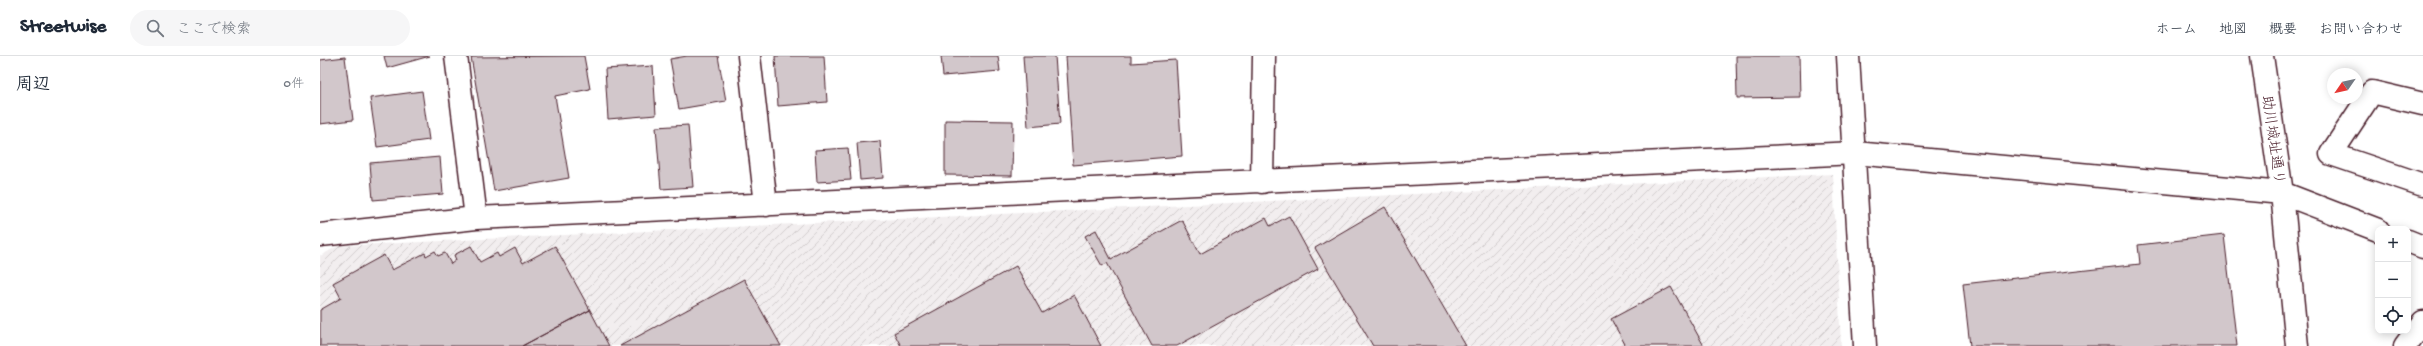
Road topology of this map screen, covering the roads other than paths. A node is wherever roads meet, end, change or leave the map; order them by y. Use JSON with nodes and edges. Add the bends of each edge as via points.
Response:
{"nodes":[{"id":1,"x":456,"y":56,"type":"edge"},
{"id":2,"x":749,"y":56,"type":"edge"},
{"id":3,"x":1264,"y":56,"type":"edge"},
{"id":4,"x":1848,"y":56,"type":"edge"},
{"id":5,"x":2262,"y":56,"type":"edge"},
{"id":6,"x":2423,"y":104,"type":"edge"},
{"id":7,"x":1855,"y":153,"type":"junction"},
{"id":8,"x":1262,"y":182,"type":"junction"},
{"id":9,"x":2423,"y":185,"type":"edge"},
{"id":10,"x":2282,"y":193,"type":"junction"},
{"id":11,"x":766,"y":205,"type":"junction"},
{"id":12,"x":476,"y":218,"type":"junction"},
{"id":13,"x":2375,"y":229,"type":"edge"},
{"id":14,"x":320,"y":236,"type":"edge"},
{"id":15,"x":2411,"y":242,"type":"edge"},
{"id":16,"x":2423,"y":247,"type":"edge"},
{"id":17,"x":2423,"y":322,"type":"edge"},
{"id":18,"x":1865,"y":346,"type":"edge"},
{"id":19,"x":2297,"y":346,"type":"edge"},
{"id":20,"x":2405,"y":346,"type":"edge"}],
"edges":[{"from":1,"to":12,"type":"street"},
{"from":2,"to":11,"type":"street"},
{"from":3,"to":8,"type":"street"},
{"from":4,"to":7,"type":"street"},
{"from":5,"to":10,"type":"street","name":"助川城址通り"},
{"from":6,"to":9,"type":"street","via":[[2372,92],[2332,154]]},
{"from":7,"to":8,"type":"street"},
{"from":7,"to":10,"type":"street"},
{"from":7,"to":18,"type":"street"},
{"from":8,"to":11,"type":"street"},
{"from":10,"to":13,"type":"street","name":"助川城址通り"},
{"from":10,"to":19,"type":"street"},
{"from":11,"to":12,"type":"street"},
{"from":12,"to":14,"type":"street"},
{"from":15,"to":16,"type":"street"},
{"from":17,"to":20,"type":"street"}]}
